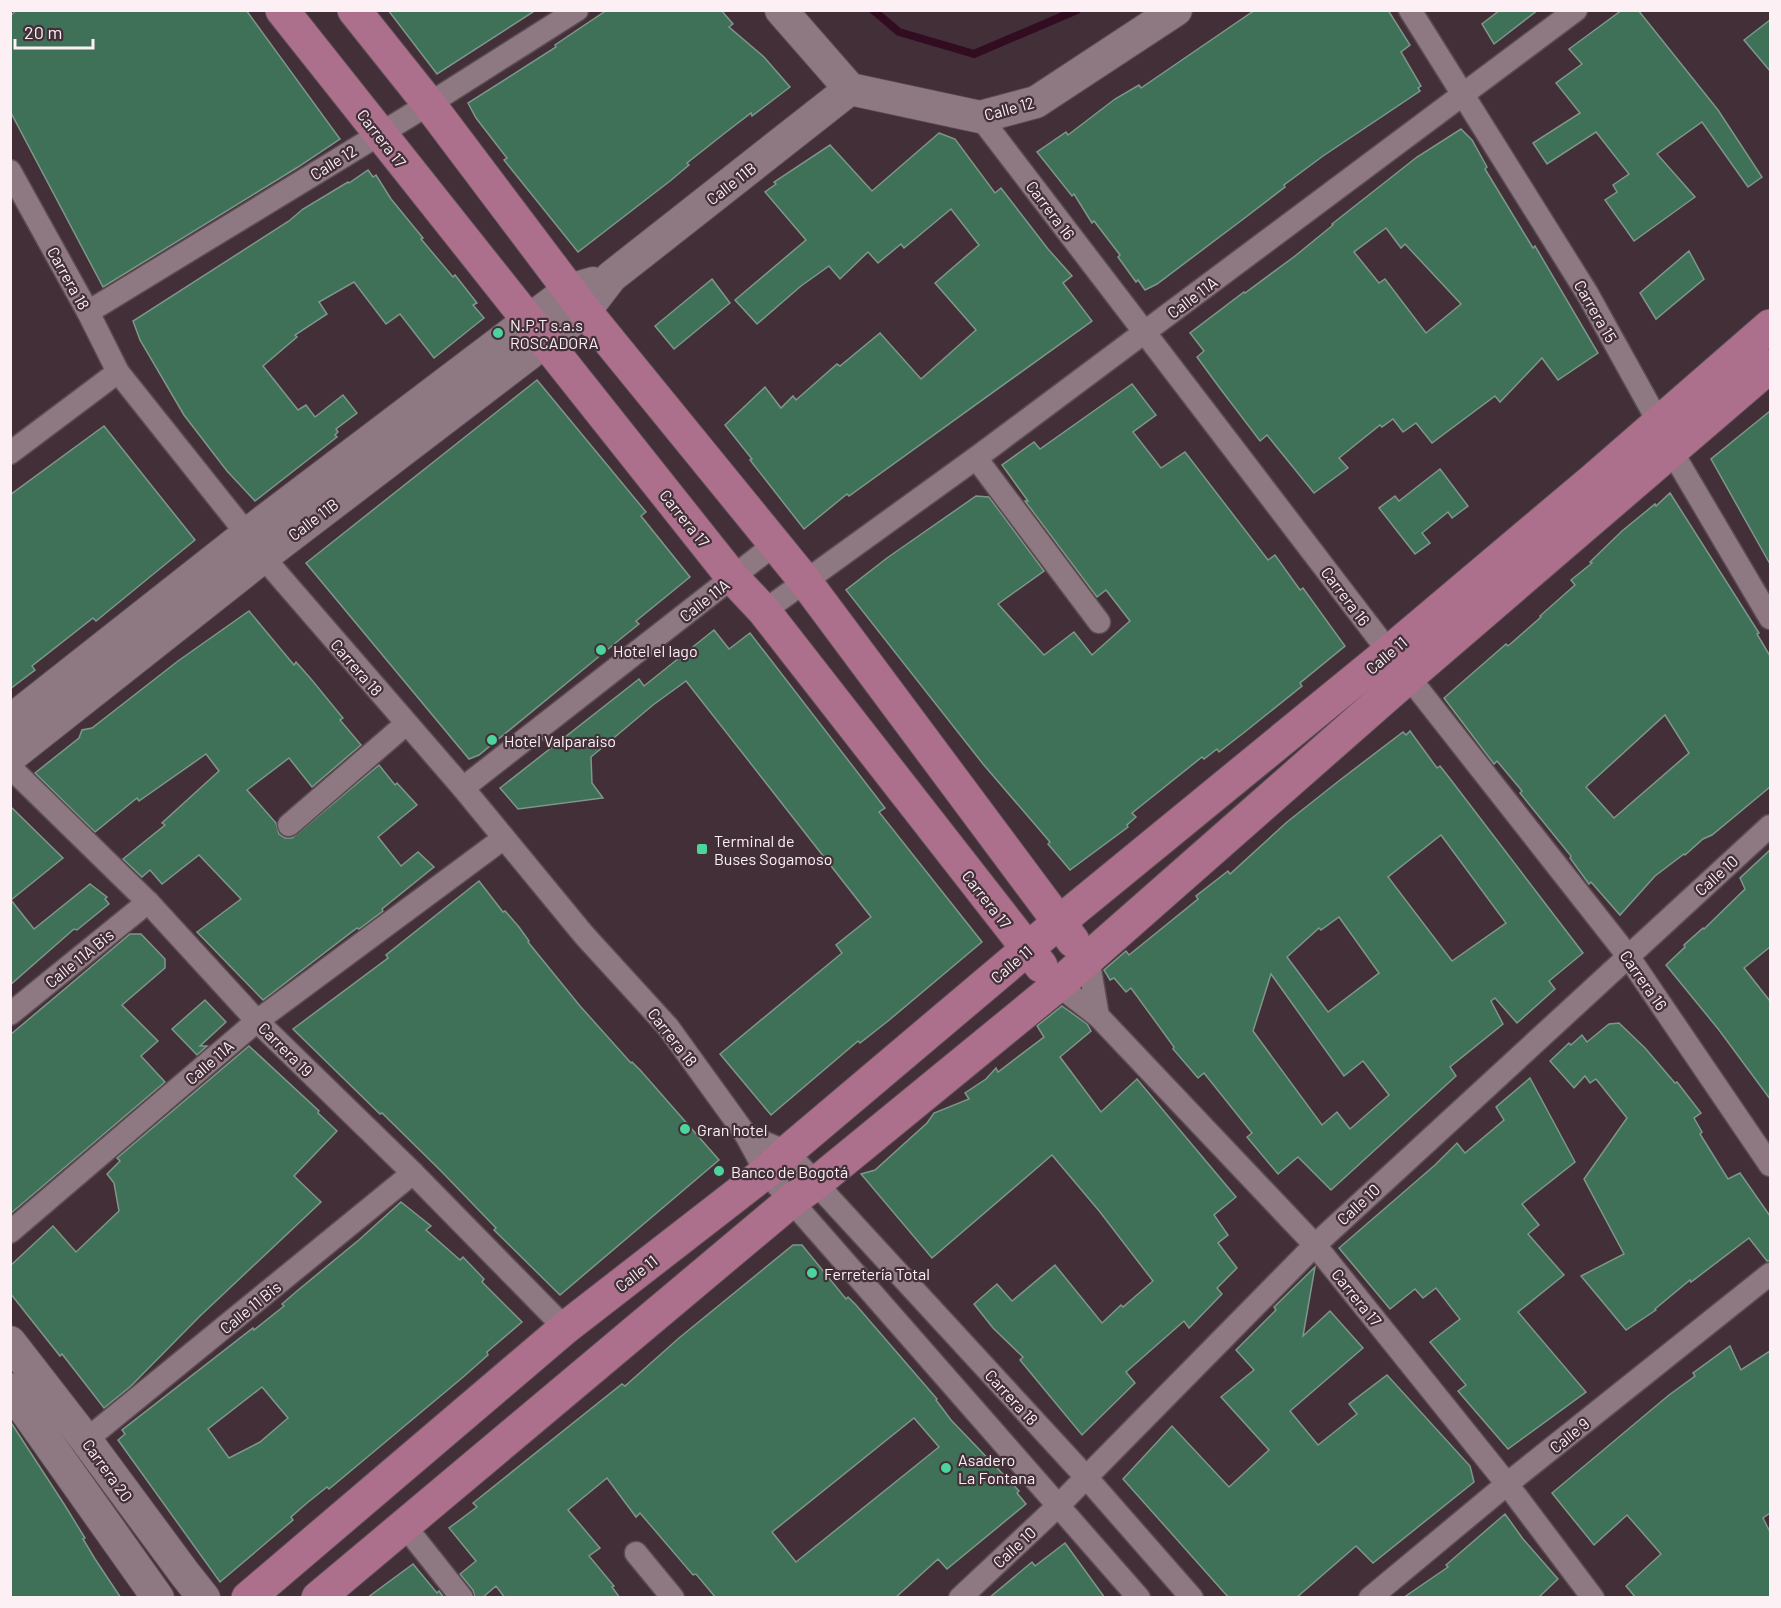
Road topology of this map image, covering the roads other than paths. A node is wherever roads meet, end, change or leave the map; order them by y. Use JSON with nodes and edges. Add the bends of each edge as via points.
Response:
{"nodes":[{"id":1,"x":282,"y":10,"type":"edge"},
{"id":2,"x":354,"y":10,"type":"edge"},
{"id":3,"x":577,"y":10,"type":"edge"},
{"id":4,"x":781,"y":10,"type":"edge"},
{"id":5,"x":1176,"y":10,"type":"edge"},
{"id":6,"x":1410,"y":10,"type":"edge"},
{"id":7,"x":1576,"y":10,"type":"edge"},
{"id":8,"x":850,"y":89,"type":"junction"},
{"id":9,"x":1465,"y":95,"type":"junction"},
{"id":10,"x":429,"y":104,"type":"junction"},
{"id":11,"x":980,"y":117,"type":"junction"},
{"id":12,"x":379,"y":134,"type":"junction"},
{"id":13,"x":10,"y":171,"type":"edge"},
{"id":14,"x":577,"y":301,"type":"junction"},
{"id":15,"x":88,"y":312,"type":"junction"},
{"id":16,"x":1770,"y":326,"type":"edge"},
{"id":17,"x":536,"y":331,"type":"junction"},
{"id":18,"x":1144,"y":333,"type":"junction"},
{"id":19,"x":1770,"y":366,"type":"edge"},
{"id":20,"x":118,"y":372,"type":"junction"},
{"id":21,"x":1665,"y":436,"type":"junction"},
{"id":22,"x":10,"y":453,"type":"edge"},
{"id":23,"x":976,"y":458,"type":"junction"},
{"id":24,"x":775,"y":544,"type":"junction"},
{"id":25,"x":255,"y":546,"type":"junction"},
{"id":26,"x":733,"y":578,"type":"junction"},
{"id":27,"x":805,"y":581,"type":"junction"},
{"id":28,"x":764,"y":611,"type":"junction"},
{"id":29,"x":1770,"y":618,"type":"edge"},
{"id":30,"x":1099,"y":622,"type":"dead end"},
{"id":31,"x":1398,"y":664,"type":"junction"},
{"id":32,"x":10,"y":722,"type":"edge"},
{"id":33,"x":406,"y":724,"type":"junction"},
{"id":34,"x":10,"y":757,"type":"edge"},
{"id":35,"x":10,"y":767,"type":"edge"},
{"id":36,"x":463,"y":788,"type":"junction"},
{"id":37,"x":289,"y":825,"type":"dead end"},
{"id":38,"x":1770,"y":826,"type":"edge"},
{"id":39,"x":504,"y":838,"type":"junction"},
{"id":40,"x":148,"y":902,"type":"junction"},
{"id":41,"x":1059,"y":923,"type":"junction"},
{"id":42,"x":1027,"y":950,"type":"junction"},
{"id":43,"x":1628,"y":956,"type":"junction"},
{"id":44,"x":1088,"y":958,"type":"junction"},
{"id":45,"x":1058,"y":986,"type":"junction"},
{"id":46,"x":10,"y":1014,"type":"edge"},
{"id":47,"x":1098,"y":1016,"type":"junction"},
{"id":48,"x":257,"y":1021,"type":"junction"},
{"id":49,"x":776,"y":1162,"type":"junction"},
{"id":50,"x":1770,"y":1165,"type":"edge"},
{"id":51,"x":413,"y":1173,"type":"junction"},
{"id":52,"x":803,"y":1193,"type":"junction"},
{"id":53,"x":10,"y":1232,"type":"edge"},
{"id":54,"x":1315,"y":1245,"type":"junction"},
{"id":55,"x":1770,"y":1274,"type":"edge"},
{"id":56,"x":565,"y":1328,"type":"junction"},
{"id":57,"x":10,"y":1342,"type":"edge"},
{"id":58,"x":15,"y":1405,"type":"edge"},
{"id":59,"x":86,"y":1440,"type":"junction"},
{"id":60,"x":1086,"y":1477,"type":"junction"},
{"id":61,"x":1507,"y":1484,"type":"junction"},
{"id":62,"x":1059,"y":1505,"type":"junction"},
{"id":63,"x":404,"y":1525,"type":"junction"},
{"id":64,"x":636,"y":1553,"type":"dead end"},
{"id":65,"x":158,"y":1598,"type":"edge"},
{"id":66,"x":204,"y":1598,"type":"edge"},
{"id":67,"x":248,"y":1598,"type":"edge"},
{"id":68,"x":318,"y":1598,"type":"edge"},
{"id":69,"x":462,"y":1598,"type":"edge"},
{"id":70,"x":673,"y":1598,"type":"edge"},
{"id":71,"x":960,"y":1598,"type":"edge"},
{"id":72,"x":1139,"y":1598,"type":"edge"},
{"id":73,"x":1192,"y":1598,"type":"edge"},
{"id":74,"x":1370,"y":1598,"type":"edge"},
{"id":75,"x":1593,"y":1598,"type":"edge"}],
"edges":[{"from":1,"to":12,"type":"main road","name":"Carrera 17"},
{"from":2,"to":10,"type":"main road"},
{"from":3,"to":10,"type":"street","name":"Calle 12"},
{"from":4,"to":8,"type":"street"},
{"from":5,"to":11,"type":"street","name":"Calle 12","via":[[1036,102]]},
{"from":6,"to":9,"type":"street","name":"Carrera 15"},
{"from":7,"to":9,"type":"street","name":"Calle 11A"},
{"from":8,"to":11,"type":"street","name":"Calle 12"},
{"from":8,"to":14,"type":"street","name":"Calle 11B"},
{"from":9,"to":18,"type":"street","name":"Calle 11A"},
{"from":9,"to":21,"type":"street","name":"Carrera 15","via":[[1587,293]]},
{"from":10,"to":12,"type":"street","name":"Calle 12"},
{"from":10,"to":14,"type":"main road"},
{"from":11,"to":18,"type":"street","name":"Carrera 16"},
{"from":12,"to":15,"type":"street","name":"Calle 12"},
{"from":12,"to":17,"type":"main road","name":"Carrera 17"},
{"from":13,"to":15,"type":"street","name":"Carrera 18"},
{"from":14,"to":17,"type":"street","name":"Calle 11B"},
{"from":14,"to":24,"type":"main road"},
{"from":15,"to":20,"type":"street","name":"Carrera 18"},
{"from":16,"to":21,"type":"main road","name":"Calle 11"},
{"from":17,"to":25,"type":"street","name":"Calle 11B"},
{"from":17,"to":26,"type":"main road","name":"Carrera 17"},
{"from":18,"to":23,"type":"street","name":"Calle 11A"},
{"from":18,"to":31,"type":"street","name":"Carrera 16"},
{"from":19,"to":21,"type":"main road","name":"Calle 11"},
{"from":20,"to":22,"type":"street"},
{"from":20,"to":25,"type":"street","name":"Carrera 18"},
{"from":21,"to":29,"type":"street","name":"Carrera 15"},
{"from":21,"to":31,"type":"main road","name":"Calle 11"},
{"from":23,"to":27,"type":"street","name":"Calle 11A"},
{"from":23,"to":30,"type":"street"},
{"from":24,"to":26,"type":"street","name":"Calle 11A"},
{"from":24,"to":27,"type":"main road"},
{"from":25,"to":32,"type":"street","name":"Calle 11B"},
{"from":25,"to":33,"type":"street","name":"Carrera 18"},
{"from":25,"to":34,"type":"street","name":"Calle 11B"},
{"from":26,"to":28,"type":"main road","name":"Carrera 17"},
{"from":26,"to":36,"type":"street","name":"Calle 11A"},
{"from":27,"to":28,"type":"street","name":"Calle 11A"},
{"from":27,"to":41,"type":"main road"},
{"from":28,"to":42,"type":"main road","name":"Carrera 17"},
{"from":31,"to":41,"type":"main road","name":"Calle 11"},
{"from":31,"to":43,"type":"street","name":"Carrera 16"},
{"from":31,"to":44,"type":"main road","name":"Calle 11"},
{"from":33,"to":36,"type":"street","name":"Carrera 18"},
{"from":33,"to":37,"type":"street"},
{"from":35,"to":40,"type":"street","name":"Carrera 19"},
{"from":36,"to":39,"type":"street","name":"Carrera 18"},
{"from":38,"to":43,"type":"street","name":"Calle 10"},
{"from":39,"to":48,"type":"street","name":"Calle 11A"},
{"from":39,"to":49,"type":"street","name":"Carrera 18","via":[[584,935],[668,1027],[746,1135]]},
{"from":40,"to":46,"type":"street","name":"Calle 11A Bis"},
{"from":40,"to":48,"type":"street","name":"Carrera 19"},
{"from":41,"to":42,"type":"main road","name":"Calle 11"},
{"from":41,"to":44,"type":"main road"},
{"from":42,"to":45,"type":"main road","name":"Carrera 17"},
{"from":42,"to":49,"type":"main road","name":"Calle 11"},
{"from":43,"to":50,"type":"street","name":"Carrera 16"},
{"from":43,"to":54,"type":"street","name":"Calle 10"},
{"from":44,"to":45,"type":"main road","name":"Calle 11"},
{"from":44,"to":47,"type":"street"},
{"from":45,"to":47,"type":"street","name":"Carrera 17"},
{"from":45,"to":52,"type":"main road","name":"Calle 11"},
{"from":47,"to":54,"type":"street","name":"Carrera 17"},
{"from":48,"to":51,"type":"street","name":"Carrera 19"},
{"from":48,"to":53,"type":"street","name":"Calle 11A"},
{"from":49,"to":52,"type":"street","name":"Carrera 18"},
{"from":49,"to":56,"type":"main road","name":"Calle 11"},
{"from":51,"to":56,"type":"street","name":"Carrera 19"},
{"from":51,"to":59,"type":"street","name":"Calle 11 Bis"},
{"from":52,"to":60,"type":"street","name":"Carrera 18"},
{"from":52,"to":62,"type":"street","name":"Carrera 18"},
{"from":52,"to":63,"type":"main road","name":"Calle 11"},
{"from":54,"to":60,"type":"street","name":"Calle 10"},
{"from":54,"to":61,"type":"street","name":"Carrera 17"},
{"from":55,"to":61,"type":"street","name":"Calle 9"},
{"from":56,"to":67,"type":"main road","name":"Calle 11"},
{"from":57,"to":59,"type":"street","name":"Carrera 20"},
{"from":58,"to":65,"type":"street","name":"Carrera 20"},
{"from":59,"to":66,"type":"street","name":"Carrera 20"},
{"from":60,"to":62,"type":"street","name":"Calle 10"},
{"from":60,"to":73,"type":"street","name":"Carrera 18"},
{"from":61,"to":74,"type":"street","name":"Calle 9"},
{"from":61,"to":75,"type":"street","name":"Carrera 17"},
{"from":62,"to":71,"type":"street","name":"Calle 10"},
{"from":62,"to":72,"type":"street","name":"Carrera 18"},
{"from":63,"to":68,"type":"main road","name":"Calle 11"},
{"from":63,"to":69,"type":"street"},
{"from":64,"to":70,"type":"street"}]}
